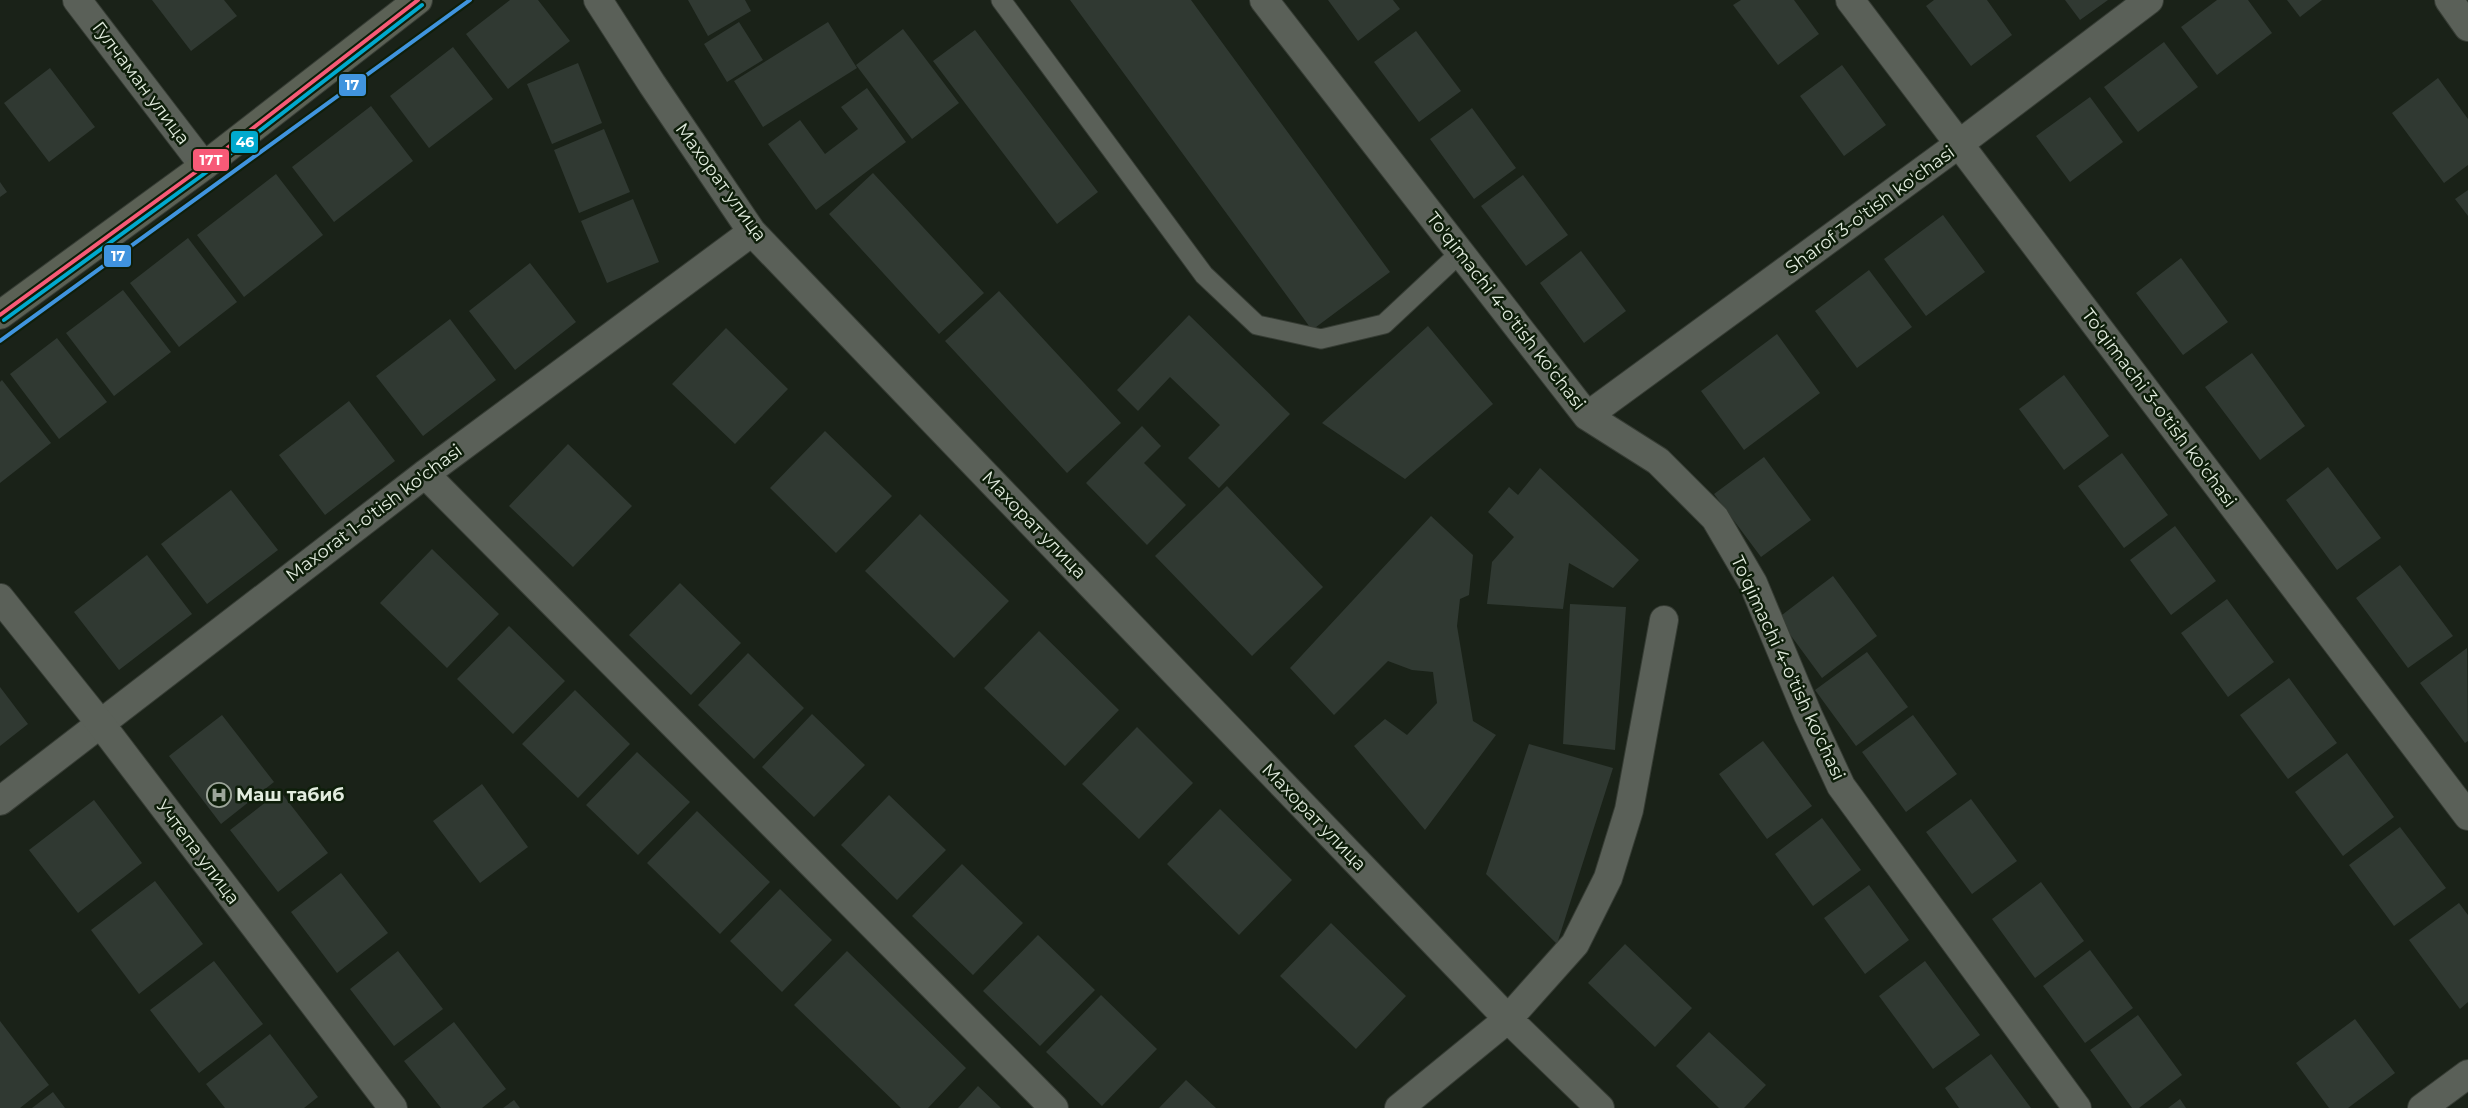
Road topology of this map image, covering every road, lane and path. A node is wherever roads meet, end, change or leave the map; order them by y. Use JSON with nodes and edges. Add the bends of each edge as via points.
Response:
{"nodes":[{"id":1,"x":77,"y":0,"type":"edge"},
{"id":2,"x":418,"y":0,"type":"edge"},
{"id":3,"x":598,"y":0,"type":"edge"},
{"id":4,"x":1001,"y":0,"type":"edge"},
{"id":5,"x":1264,"y":0,"type":"edge"},
{"id":6,"x":1850,"y":0,"type":"edge"},
{"id":7,"x":2149,"y":0,"type":"edge"},
{"id":8,"x":2449,"y":0,"type":"edge"},
{"id":9,"x":2468,"y":27,"type":"edge"},
{"id":10,"x":1960,"y":144,"type":"junction"},
{"id":11,"x":204,"y":166,"type":"junction"},
{"id":12,"x":752,"y":232,"type":"junction"},
{"id":13,"x":1460,"y":252,"type":"junction"},
{"id":14,"x":0,"y":315,"type":"edge"},
{"id":15,"x":1588,"y":416,"type":"junction"},
{"id":16,"x":425,"y":474,"type":"junction"},
{"id":17,"x":0,"y":598,"type":"edge"},
{"id":18,"x":1664,"y":620,"type":"dead end"},
{"id":19,"x":100,"y":724,"type":"junction"},
{"id":20,"x":0,"y":801,"type":"edge"},
{"id":21,"x":2468,"y":816,"type":"edge"},
{"id":22,"x":1508,"y":1019,"type":"junction"},
{"id":23,"x":2468,"y":1074,"type":"edge"},
{"id":24,"x":393,"y":1108,"type":"edge"},
{"id":25,"x":1054,"y":1108,"type":"edge"},
{"id":26,"x":1399,"y":1108,"type":"edge"},
{"id":27,"x":1600,"y":1108,"type":"edge"},
{"id":28,"x":2078,"y":1108,"type":"edge"},
{"id":29,"x":2422,"y":1108,"type":"edge"}],
"edges":[{"from":1,"to":11,"type":"street","name":"Гулчаман улица"},
{"from":2,"to":11,"type":"main road"},
{"from":3,"to":12,"type":"street","name":"Махорат улица"},
{"from":4,"to":13,"type":"lane","via":[[1204,275],[1257,325],[1321,339],[1384,324]]},
{"from":5,"to":13,"type":"street","name":"To'qimachi 4-o'tish ko'chasi"},
{"from":6,"to":10,"type":"street","name":"To'qimachi 3-o'tish ko'chasi"},
{"from":7,"to":10,"type":"street","name":"Sharof 3-o'tish ko'chasi"},
{"from":8,"to":9,"type":"street"},
{"from":10,"to":15,"type":"street","name":"Sharof 3-o'tish ko'chasi"},
{"from":10,"to":21,"type":"street","name":"To'qimachi 3-o'tish ko'chasi"},
{"from":11,"to":14,"type":"main road"},
{"from":12,"to":16,"type":"street","name":"Maxorat 1-o'tish ko'chasi"},
{"from":12,"to":22,"type":"street","name":"Махорат улица"},
{"from":13,"to":15,"type":"street","name":"To'qimachi 4-o'tish ko'chasi"},
{"from":15,"to":28,"type":"street","name":"To'qimachi 4-o'tish ko'chasi","via":[[1658,461],[1715,518],[1753,583],[1841,786]]},
{"from":16,"to":19,"type":"street","name":"Maxorat 1-o'tish ko'chasi"},
{"from":16,"to":25,"type":"street"},
{"from":17,"to":19,"type":"street","name":"Учтепа улица"},
{"from":18,"to":22,"type":"street","via":[[1629,810],[1608,878],[1575,944]]},
{"from":19,"to":20,"type":"street","name":"Maxorat 1-o'tish ko'chasi"},
{"from":19,"to":24,"type":"street","name":"Учтепа улица"},
{"from":22,"to":26,"type":"street"},
{"from":22,"to":27,"type":"street","name":"Махорат улица"},
{"from":23,"to":29,"type":"street"}]}
